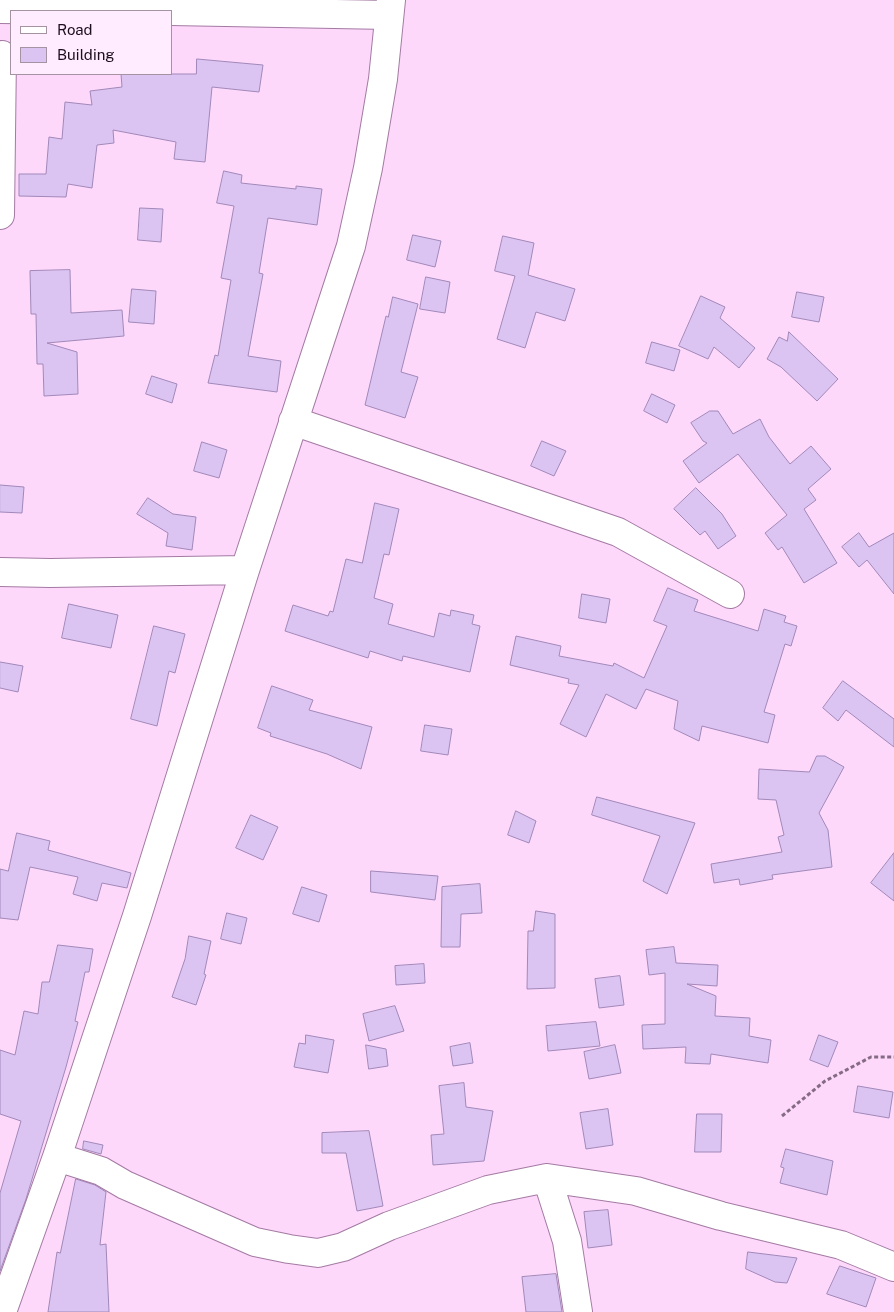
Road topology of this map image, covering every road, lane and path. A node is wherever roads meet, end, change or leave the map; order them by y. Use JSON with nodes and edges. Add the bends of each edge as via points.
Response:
{"nodes":[{"id":1,"x":390,"y":7,"type":"edge"},
{"id":2,"x":0,"y":8,"type":"edge"},
{"id":3,"x":113,"y":10,"type":"edge"},
{"id":4,"x":172,"y":11,"type":"edge"},
{"id":5,"x":2,"y":55,"type":"dead end"},
{"id":6,"x":0,"y":215,"type":"edge"},
{"id":7,"x":293,"y":421,"type":"junction"},
{"id":8,"x":245,"y":570,"type":"junction"},
{"id":9,"x":0,"y":572,"type":"edge"},
{"id":10,"x":730,"y":594,"type":"dead end"},
{"id":11,"x":894,"y":1056,"type":"edge"},
{"id":12,"x":782,"y":1116,"type":"dead end"},
{"id":13,"x":57,"y":1157,"type":"junction"},
{"id":14,"x":547,"y":1178,"type":"junction"},
{"id":15,"x":894,"y":1267,"type":"edge"},
{"id":16,"x":2,"y":1312,"type":"edge"},
{"id":17,"x":578,"y":1312,"type":"edge"}],
"edges":[{"from":1,"to":4,"type":"street"},
{"from":1,"to":7,"type":"street","via":[[384,79],[351,246]]},
{"from":2,"to":3,"type":"street"},
{"from":5,"to":6,"type":"street"},
{"from":7,"to":8,"type":"street"},
{"from":7,"to":10,"type":"street","via":[[618,532]]},
{"from":8,"to":9,"type":"street"},
{"from":8,"to":13,"type":"street","via":[[137,916]]},
{"from":11,"to":12,"type":"path","via":[[871,1057],[825,1081]]},
{"from":13,"to":14,"type":"street","via":[[101,1171],[125,1185],[255,1242],[318,1253],[343,1247],[389,1226],[488,1190]]},
{"from":13,"to":16,"type":"street"},
{"from":14,"to":15,"type":"street","via":[[636,1192],[841,1245]]},
{"from":14,"to":17,"type":"street","via":[[568,1241]]}]}
